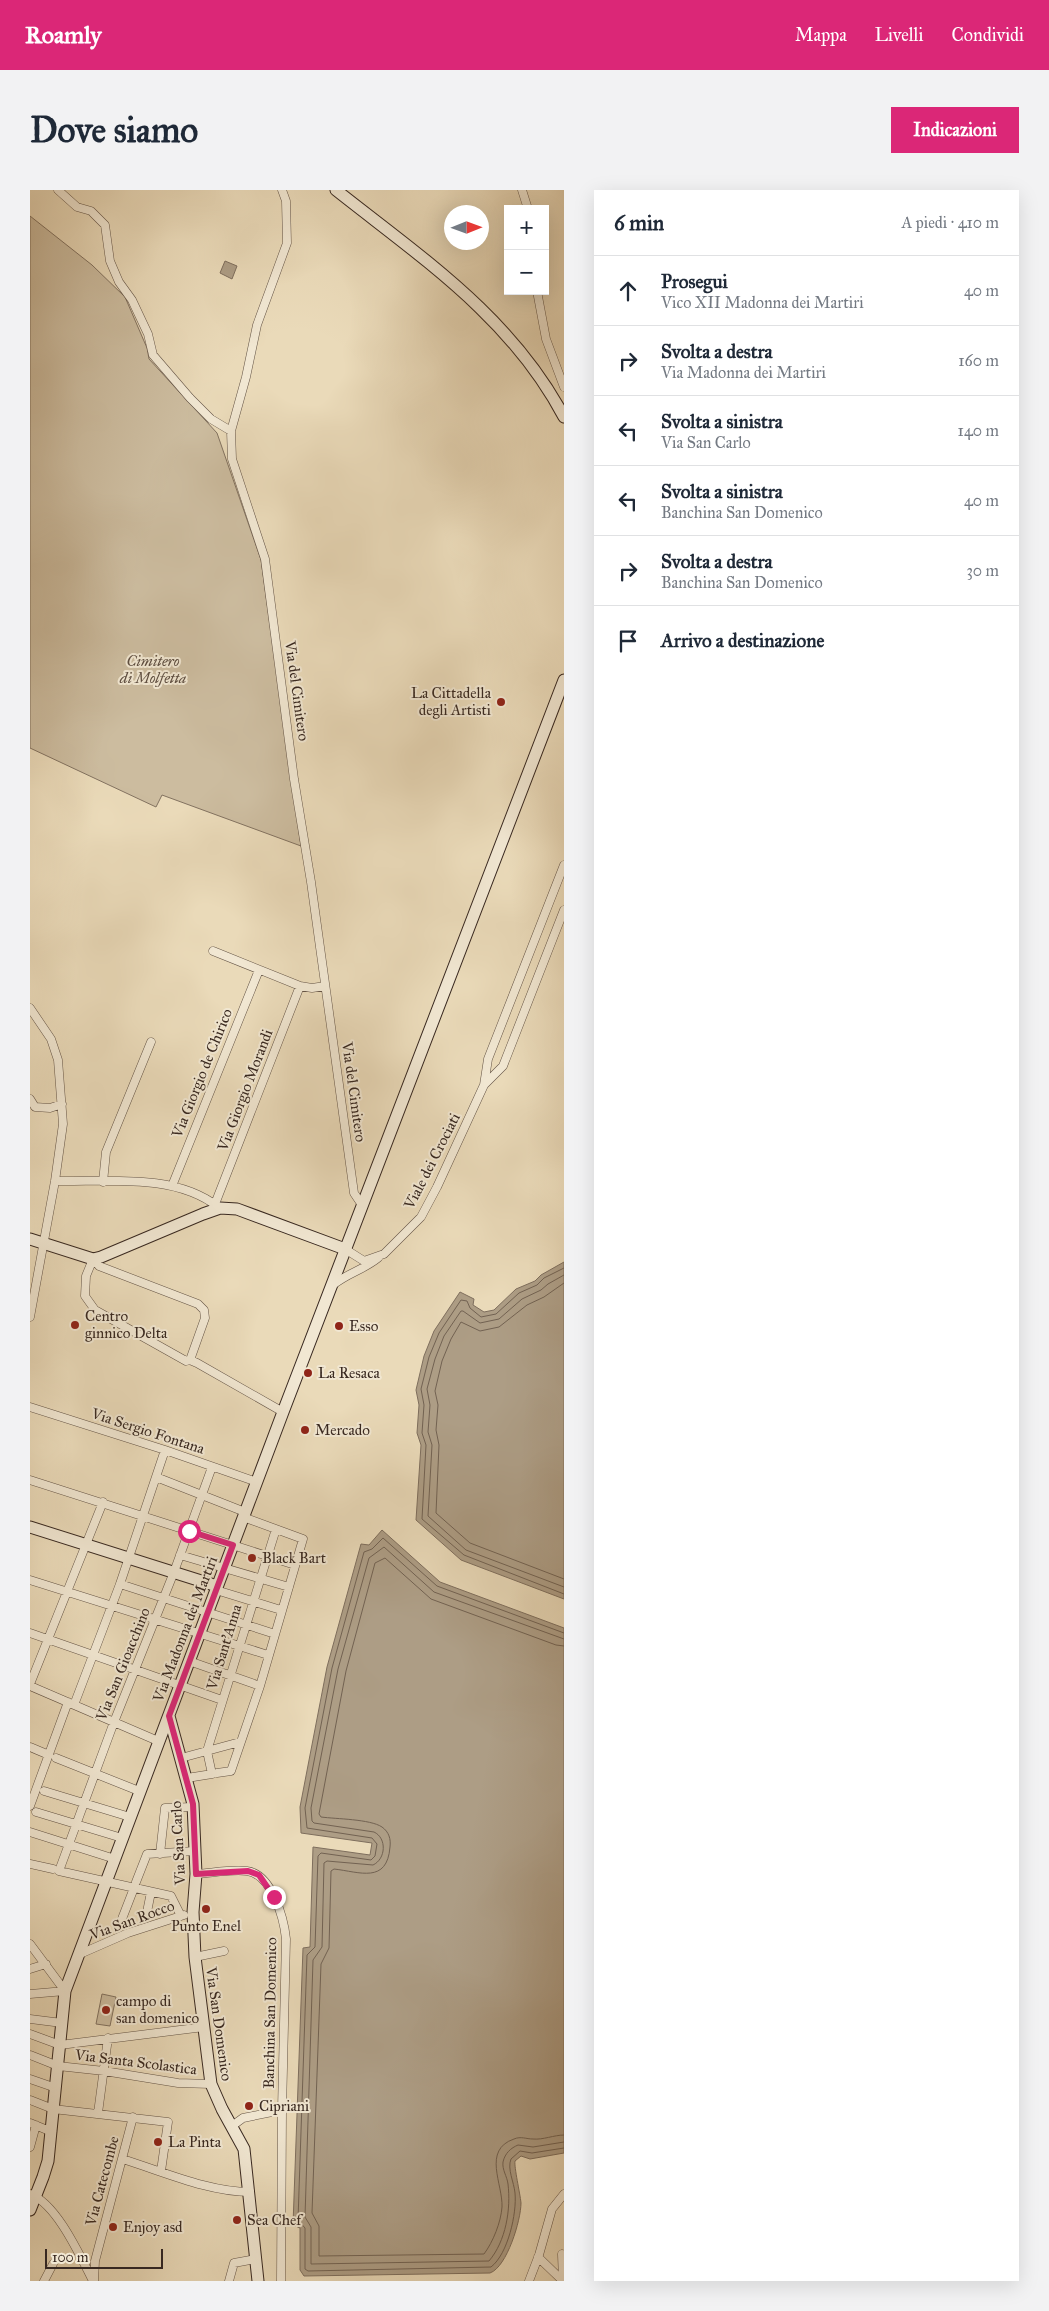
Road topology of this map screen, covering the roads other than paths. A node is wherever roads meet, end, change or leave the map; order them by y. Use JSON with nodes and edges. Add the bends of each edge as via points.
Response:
{"nodes":[{"id":1,"x":58,"y":190,"type":"edge"},
{"id":2,"x":282,"y":190,"type":"edge"},
{"id":3,"x":336,"y":190,"type":"edge"},
{"id":4,"x":522,"y":190,"type":"edge"},
{"id":5,"x":527,"y":205,"type":"edge"},
{"id":6,"x":538,"y":295,"type":"edge"},
{"id":7,"x":564,"y":387,"type":"edge"},
{"id":8,"x":562,"y":410,"type":"edge"},
{"id":9,"x":231,"y":431,"type":"junction"},
{"id":10,"x":564,"y":680,"type":"edge"},
{"id":11,"x":564,"y":866,"type":"edge"},
{"id":12,"x":564,"y":910,"type":"edge"},
{"id":13,"x":213,"y":951,"type":"dead end"},
{"id":14,"x":259,"y":970,"type":"junction"},
{"id":15,"x":300,"y":986,"type":"junction"},
{"id":16,"x":325,"y":986,"type":"junction"},
{"id":17,"x":30,"y":1008,"type":"edge"},
{"id":18,"x":151,"y":1042,"type":"dead end"},
{"id":19,"x":484,"y":1086,"type":"junction"},
{"id":20,"x":30,"y":1099,"type":"edge"},
{"id":21,"x":62,"y":1104,"type":"junction"},
{"id":22,"x":56,"y":1181,"type":"junction"},
{"id":23,"x":103,"y":1182,"type":"junction"},
{"id":24,"x":172,"y":1186,"type":"junction"},
{"id":25,"x":362,"y":1205,"type":"junction"},
{"id":26,"x":217,"y":1206,"type":"junction"},
{"id":27,"x":30,"y":1239,"type":"edge"},
{"id":28,"x":44,"y":1243,"type":"junction"},
{"id":29,"x":345,"y":1248,"type":"junction"},
{"id":30,"x":384,"y":1254,"type":"junction"},
{"id":31,"x":93,"y":1259,"type":"junction"},
{"id":32,"x":340,"y":1262,"type":"junction"},
{"id":33,"x":367,"y":1267,"type":"junction"},
{"id":34,"x":331,"y":1286,"type":"junction"},
{"id":35,"x":30,"y":1317,"type":"edge"},
{"id":36,"x":190,"y":1360,"type":"junction"},
{"id":37,"x":30,"y":1407,"type":"edge"},
{"id":38,"x":283,"y":1412,"type":"junction"},
{"id":39,"x":165,"y":1450,"type":"junction"},
{"id":40,"x":212,"y":1466,"type":"junction"},
{"id":41,"x":156,"y":1477,"type":"junction"},
{"id":42,"x":30,"y":1480,"type":"edge"},
{"id":43,"x":256,"y":1482,"type":"junction"},
{"id":44,"x":202,"y":1495,"type":"junction"},
{"id":45,"x":103,"y":1502,"type":"junction"},
{"id":46,"x":244,"y":1515,"type":"junction"},
{"id":47,"x":144,"y":1516,"type":"junction"},
{"id":48,"x":30,"y":1527,"type":"edge"},
{"id":49,"x":276,"y":1529,"type":"junction"},
{"id":50,"x":189,"y":1531,"type":"junction"},
{"id":51,"x":87,"y":1545,"type":"junction"},
{"id":52,"x":233,"y":1545,"type":"junction"},
{"id":53,"x":180,"y":1555,"type":"junction"},
{"id":54,"x":266,"y":1556,"type":"junction"},
{"id":55,"x":129,"y":1558,"type":"junction"},
{"id":56,"x":295,"y":1565,"type":"junction"},
{"id":57,"x":224,"y":1568,"type":"junction"},
{"id":58,"x":174,"y":1572,"type":"junction"},
{"id":59,"x":259,"y":1578,"type":"junction"},
{"id":60,"x":30,"y":1580,"type":"edge"},
{"id":61,"x":120,"y":1584,"type":"junction"},
{"id":62,"x":288,"y":1587,"type":"junction"},
{"id":63,"x":217,"y":1588,"type":"junction"},
{"id":64,"x":67,"y":1591,"type":"junction"},
{"id":65,"x":163,"y":1598,"type":"junction"},
{"id":66,"x":252,"y":1600,"type":"junction"},
{"id":67,"x":112,"y":1606,"type":"junction"},
{"id":68,"x":281,"y":1610,"type":"junction"},
{"id":69,"x":208,"y":1612,"type":"junction"},
{"id":70,"x":154,"y":1620,"type":"junction"},
{"id":71,"x":245,"y":1624,"type":"junction"},
{"id":72,"x":30,"y":1633,"type":"edge"},
{"id":73,"x":199,"y":1634,"type":"junction"},
{"id":74,"x":275,"y":1634,"type":"junction"},
{"id":75,"x":48,"y":1639,"type":"junction"},
{"id":76,"x":238,"y":1647,"type":"junction"},
{"id":77,"x":94,"y":1654,"type":"junction"},
{"id":78,"x":268,"y":1655,"type":"junction"},
{"id":79,"x":189,"y":1661,"type":"junction"},
{"id":80,"x":135,"y":1669,"type":"junction"},
{"id":81,"x":229,"y":1676,"type":"junction"},
{"id":82,"x":30,"y":1685,"type":"edge"},
{"id":83,"x":180,"y":1685,"type":"junction"},
{"id":84,"x":260,"y":1686,"type":"junction"},
{"id":85,"x":222,"y":1700,"type":"junction"},
{"id":86,"x":71,"y":1704,"type":"junction"},
{"id":87,"x":169,"y":1716,"type":"junction"},
{"id":88,"x":114,"y":1722,"type":"junction"},
{"id":89,"x":158,"y":1741,"type":"junction"},
{"id":90,"x":240,"y":1742,"type":"junction"},
{"id":91,"x":30,"y":1747,"type":"edge"},
{"id":92,"x":207,"y":1750,"type":"junction"},
{"id":93,"x":52,"y":1756,"type":"junction"},
{"id":94,"x":180,"y":1758,"type":"junction"},
{"id":95,"x":95,"y":1774,"type":"junction"},
{"id":96,"x":215,"y":1774,"type":"junction"},
{"id":97,"x":187,"y":1778,"type":"junction"},
{"id":98,"x":36,"y":1790,"type":"edge"},
{"id":99,"x":139,"y":1791,"type":"junction"},
{"id":100,"x":84,"y":1803,"type":"junction"},
{"id":101,"x":30,"y":1806,"type":"edge"},
{"id":102,"x":193,"y":1807,"type":"junction"},
{"id":103,"x":36,"y":1812,"type":"dead end"},
{"id":104,"x":130,"y":1817,"type":"junction"},
{"id":105,"x":76,"y":1824,"type":"junction"},
{"id":106,"x":30,"y":1832,"type":"edge"},
{"id":107,"x":122,"y":1838,"type":"junction"},
{"id":108,"x":69,"y":1844,"type":"junction"},
{"id":109,"x":195,"y":1851,"type":"junction"},
{"id":110,"x":160,"y":1854,"type":"junction"},
{"id":111,"x":115,"y":1858,"type":"junction"},
{"id":112,"x":30,"y":1864,"type":"edge"},
{"id":113,"x":56,"y":1870,"type":"junction"},
{"id":114,"x":196,"y":1874,"type":"junction"},
{"id":115,"x":106,"y":1882,"type":"junction"},
{"id":116,"x":135,"y":1885,"type":"junction"},
{"id":117,"x":152,"y":1892,"type":"junction"},
{"id":118,"x":193,"y":1912,"type":"junction"},
{"id":119,"x":181,"y":1916,"type":"junction"},
{"id":120,"x":146,"y":1917,"type":"dead end"},
{"id":121,"x":120,"y":1924,"type":"dead end"},
{"id":122,"x":30,"y":1944,"type":"edge"},
{"id":123,"x":224,"y":1951,"type":"dead end"},
{"id":124,"x":80,"y":1954,"type":"junction"},
{"id":125,"x":195,"y":1957,"type":"junction"},
{"id":126,"x":46,"y":1964,"type":"junction"},
{"id":127,"x":30,"y":1969,"type":"edge"},
{"id":128,"x":64,"y":1991,"type":"junction"},
{"id":129,"x":30,"y":1994,"type":"edge"},
{"id":130,"x":30,"y":2019,"type":"edge"},
{"id":131,"x":62,"y":2023,"type":"junction"},
{"id":132,"x":204,"y":2027,"type":"junction"},
{"id":133,"x":30,"y":2034,"type":"edge"},
{"id":134,"x":108,"y":2038,"type":"junction"},
{"id":135,"x":60,"y":2045,"type":"junction"},
{"id":136,"x":30,"y":2054,"type":"edge"},
{"id":137,"x":58,"y":2066,"type":"junction"},
{"id":138,"x":104,"y":2071,"type":"junction"},
{"id":139,"x":30,"y":2079,"type":"edge"},
{"id":140,"x":211,"y":2084,"type":"junction"},
{"id":141,"x":56,"y":2088,"type":"junction"},
{"id":142,"x":30,"y":2100,"type":"edge"},
{"id":143,"x":53,"y":2109,"type":"junction"},
{"id":144,"x":282,"y":2110,"type":"junction"},
{"id":145,"x":98,"y":2113,"type":"junction"},
{"id":146,"x":133,"y":2117,"type":"junction"},
{"id":147,"x":33,"y":2124,"type":"edge"},
{"id":148,"x":232,"y":2126,"type":"junction"},
{"id":149,"x":52,"y":2132,"type":"junction"},
{"id":150,"x":30,"y":2147,"type":"edge"},
{"id":151,"x":122,"y":2159,"type":"junction"},
{"id":152,"x":161,"y":2171,"type":"junction"},
{"id":153,"x":250,"y":2192,"type":"junction"},
{"id":154,"x":564,"y":2194,"type":"edge"},
{"id":155,"x":33,"y":2195,"type":"edge"},
{"id":156,"x":30,"y":2210,"type":"edge"},
{"id":157,"x":562,"y":2254,"type":"dead end"},
{"id":158,"x":538,"y":2257,"type":"junction"},
{"id":159,"x":256,"y":2259,"type":"junction"},
{"id":160,"x":53,"y":2264,"type":"dead end"},
{"id":161,"x":44,"y":2281,"type":"edge"},
{"id":162,"x":94,"y":2281,"type":"edge"},
{"id":163,"x":229,"y":2281,"type":"edge"},
{"id":164,"x":258,"y":2281,"type":"edge"},
{"id":165,"x":281,"y":2281,"type":"edge"},
{"id":166,"x":529,"y":2281,"type":"edge"},
{"id":167,"x":563,"y":2281,"type":"edge"}],
"edges":[{"from":1,"to":9,"type":"street","via":[[77,207],[91,211],[105,225],[110,261],[148,334],[153,355],[211,419]]},
{"from":2,"to":9,"type":"street","name":"Via del Cimitero","via":[[286,202],[287,242],[257,325]]},
{"from":3,"to":8,"type":"street","via":[[494,320],[530,362]]},
{"from":4,"to":5,"type":"street"},
{"from":6,"to":7,"type":"street","via":[[546,339]]},
{"from":9,"to":16,"type":"street","name":"Via del Cimitero","via":[[232,459],[265,559]]},
{"from":10,"to":25,"type":"street","name":"Via Madonna dei Martiri"},
{"from":11,"to":19,"type":"street","name":"Viale dei Crociati","via":[[488,1060]]},
{"from":12,"to":19,"type":"street","name":"Viale dei Crociati","via":[[503,1066]]},
{"from":13,"to":14,"type":"street"},
{"from":14,"to":15,"type":"street"},
{"from":14,"to":24,"type":"street","name":"Via Giorgio de Chirico"},
{"from":15,"to":16,"type":"street"},
{"from":15,"to":26,"type":"street","name":"Via Giorgio Morandi"},
{"from":16,"to":25,"type":"street","name":"Via del Cimitero","via":[[354,1193]]},
{"from":17,"to":21,"type":"street","via":[[51,1039],[58,1060]]},
{"from":18,"to":23,"type":"street","via":[[106,1152]]},
{"from":19,"to":30,"type":"street","name":"Viale dei Crociati","via":[[421,1217]]},
{"from":20,"to":21,"type":"street","via":[[35,1107],[50,1108]]},
{"from":21,"to":22,"type":"street","via":[[62,1140]]},
{"from":22,"to":23,"type":"street"},
{"from":22,"to":28,"type":"street"},
{"from":23,"to":24,"type":"street"},
{"from":24,"to":26,"type":"street","via":[[191,1191]]},
{"from":25,"to":29,"type":"street","name":"Via Madonna dei Martiri"},
{"from":26,"to":29,"type":"street","via":[[237,1209]]},
{"from":26,"to":31,"type":"street"},
{"from":27,"to":28,"type":"street"},
{"from":28,"to":31,"type":"street"},
{"from":28,"to":35,"type":"street"},
{"from":29,"to":30,"type":"street","via":[[364,1261]]},
{"from":29,"to":32,"type":"street","name":"Via Madonna dei Martiri"},
{"from":30,"to":33,"type":"street","name":"Viale dei Crociati"},
{"from":31,"to":36,"type":"street","via":[[86,1276],[85,1296],[95,1310],[186,1361]]},
{"from":31,"to":36,"type":"street","via":[[99,1266],[198,1304],[204,1310],[205,1318]]},
{"from":32,"to":33,"type":"street","via":[[351,1268]]},
{"from":32,"to":34,"type":"street","name":"Via Madonna dei Martiri"},
{"from":33,"to":34,"type":"street","name":"Viale dei Crociati","via":[[342,1277]]},
{"from":34,"to":38,"type":"street","name":"Via Madonna dei Martiri"},
{"from":36,"to":38,"type":"street"},
{"from":37,"to":39,"type":"street","name":"Via Sergio Fontana"},
{"from":38,"to":43,"type":"street","name":"Via Madonna dei Martiri"},
{"from":39,"to":40,"type":"street","name":"Via Sergio Fontana"},
{"from":39,"to":41,"type":"street"},
{"from":40,"to":43,"type":"street","name":"Via Sergio Fontana"},
{"from":40,"to":44,"type":"street","name":"Via San Gioacchino"},
{"from":41,"to":44,"type":"street"},
{"from":41,"to":47,"type":"street"},
{"from":42,"to":45,"type":"street"},
{"from":43,"to":46,"type":"street","name":"Via Madonna dei Martiri"},
{"from":44,"to":46,"type":"street"},
{"from":44,"to":50,"type":"street","name":"Via San Gioacchino"},
{"from":45,"to":47,"type":"street"},
{"from":45,"to":51,"type":"street"},
{"from":46,"to":49,"type":"street"},
{"from":46,"to":52,"type":"street","name":"Via Madonna dei Martiri"},
{"from":47,"to":50,"type":"street"},
{"from":47,"to":55,"type":"street"},
{"from":48,"to":51,"type":"street"},
{"from":49,"to":54,"type":"street","name":"Via Sant'Anna"},
{"from":49,"to":56,"type":"street","via":[[303,1539]]},
{"from":50,"to":52,"type":"street"},
{"from":50,"to":53,"type":"street","name":"Via San Gioacchino"},
{"from":51,"to":55,"type":"street"},
{"from":51,"to":64,"type":"street"},
{"from":52,"to":54,"type":"street"},
{"from":52,"to":57,"type":"street","name":"Via Madonna dei Martiri"},
{"from":53,"to":57,"type":"street"},
{"from":53,"to":58,"type":"street","name":"Via San Gioacchino"},
{"from":54,"to":56,"type":"street"},
{"from":54,"to":59,"type":"street","name":"Via Sant'Anna"},
{"from":55,"to":58,"type":"street"},
{"from":55,"to":61,"type":"street"},
{"from":56,"to":62,"type":"street"},
{"from":57,"to":59,"type":"street"},
{"from":57,"to":63,"type":"street","name":"Via Madonna dei Martiri"},
{"from":58,"to":63,"type":"street"},
{"from":58,"to":65,"type":"street","name":"Via San Gioacchino"},
{"from":59,"to":62,"type":"street"},
{"from":59,"to":66,"type":"street","name":"Via Sant'Anna"},
{"from":60,"to":64,"type":"street"},
{"from":61,"to":65,"type":"street"},
{"from":61,"to":67,"type":"street"},
{"from":62,"to":68,"type":"street"},
{"from":63,"to":66,"type":"street"},
{"from":63,"to":69,"type":"street","name":"Via Madonna dei Martiri"},
{"from":64,"to":67,"type":"street"},
{"from":64,"to":75,"type":"street"},
{"from":65,"to":69,"type":"street"},
{"from":65,"to":70,"type":"street","name":"Via San Gioacchino"},
{"from":66,"to":68,"type":"street"},
{"from":66,"to":71,"type":"street","name":"Via Sant'Anna"},
{"from":67,"to":70,"type":"street"},
{"from":67,"to":77,"type":"street"},
{"from":68,"to":74,"type":"street"},
{"from":69,"to":71,"type":"street"},
{"from":69,"to":73,"type":"street","name":"Via Madonna dei Martiri"},
{"from":70,"to":73,"type":"street"},
{"from":70,"to":80,"type":"street","name":"Via San Gioacchino"},
{"from":71,"to":74,"type":"street"},
{"from":71,"to":76,"type":"street","name":"Via Sant'Anna"},
{"from":72,"to":75,"type":"street"},
{"from":73,"to":76,"type":"street"},
{"from":73,"to":79,"type":"street","name":"Via Madonna dei Martiri"},
{"from":74,"to":78,"type":"street"},
{"from":75,"to":77,"type":"street"},
{"from":75,"to":82,"type":"street"},
{"from":76,"to":78,"type":"street"},
{"from":76,"to":81,"type":"street","name":"Via Sant'Anna"},
{"from":77,"to":80,"type":"street"},
{"from":77,"to":86,"type":"street"},
{"from":78,"to":84,"type":"street"},
{"from":79,"to":81,"type":"street"},
{"from":79,"to":83,"type":"street","name":"Via Madonna dei Martiri"},
{"from":80,"to":83,"type":"street"},
{"from":80,"to":88,"type":"street","name":"Via San Gioacchino"},
{"from":81,"to":84,"type":"street"},
{"from":81,"to":85,"type":"street","name":"Via Sant'Anna"},
{"from":82,"to":86,"type":"street"},
{"from":83,"to":85,"type":"street"},
{"from":83,"to":87,"type":"street","name":"Via Madonna dei Martiri"},
{"from":84,"to":90,"type":"street"},
{"from":85,"to":92,"type":"street","name":"Via Sant'Anna"},
{"from":86,"to":88,"type":"street"},
{"from":86,"to":93,"type":"street"},
{"from":87,"to":89,"type":"street","name":"Via Madonna dei Martiri"},
{"from":87,"to":94,"type":"street","name":"Via San Carlo"},
{"from":88,"to":89,"type":"street"},
{"from":88,"to":95,"type":"street","name":"Via San Gioacchino"},
{"from":89,"to":99,"type":"street","name":"Via Madonna dei Martiri"},
{"from":90,"to":92,"type":"street"},
{"from":90,"to":96,"type":"street","via":[[231,1771]]},
{"from":91,"to":93,"type":"street"},
{"from":92,"to":94,"type":"street"},
{"from":92,"to":96,"type":"street","name":"Via Sant'Anna"},
{"from":93,"to":95,"type":"street"},
{"from":93,"to":98,"type":"street"},
{"from":94,"to":97,"type":"street","name":"Via San Carlo"},
{"from":95,"to":99,"type":"street"},
{"from":95,"to":100,"type":"street","name":"Via San Gioacchino"},
{"from":96,"to":97,"type":"street"},
{"from":97,"to":102,"type":"street","name":"Via San Carlo"},
{"from":98,"to":100,"type":"street"},
{"from":98,"to":101,"type":"street"},
{"from":99,"to":104,"type":"street","name":"Via Madonna dei Martiri"},
{"from":100,"to":104,"type":"street"},
{"from":100,"to":105,"type":"street","name":"Via San Gioacchino"},
{"from":102,"to":109,"type":"street","name":"Via San Carlo"},
{"from":102,"to":110,"type":"street","via":[[165,1808]]},
{"from":103,"to":105,"type":"street"},
{"from":104,"to":107,"type":"street","name":"Via Madonna dei Martiri"},
{"from":105,"to":107,"type":"street"},
{"from":105,"to":108,"type":"street","name":"Via San Gioacchino"},
{"from":106,"to":108,"type":"street"},
{"from":107,"to":111,"type":"street","name":"Via Madonna dei Martiri"},
{"from":108,"to":111,"type":"street"},
{"from":108,"to":113,"type":"street","name":"Via San Gioacchino"},
{"from":109,"to":110,"type":"street"},
{"from":109,"to":114,"type":"street","name":"Via San Carlo"},
{"from":110,"to":116,"type":"street","via":[[147,1854]]},
{"from":111,"to":115,"type":"street","name":"Via Madonna dei Martiri"},
{"from":112,"to":113,"type":"street"},
{"from":113,"to":115,"type":"street"},
{"from":114,"to":118,"type":"street","name":"Via San Carlo"},
{"from":114,"to":144,"type":"street","name":"Banchina San Domenico","via":[[248,1871],[259,1875],[281,1912],[286,1939]]},
{"from":115,"to":116,"type":"street"},
{"from":115,"to":124,"type":"street","name":"Via Madonna dei Martiri"},
{"from":116,"to":117,"type":"street"},
{"from":116,"to":121,"type":"street"},
{"from":117,"to":119,"type":"street","via":[[171,1896]]},
{"from":117,"to":120,"type":"street"},
{"from":118,"to":119,"type":"street","name":"Via San Rocco"},
{"from":118,"to":125,"type":"street","name":"Via San Domenico"},
{"from":119,"to":124,"type":"street","name":"Via San Rocco","via":[[128,1933]]},
{"from":122,"to":126,"type":"street"},
{"from":123,"to":125,"type":"street"},
{"from":124,"to":128,"type":"street","name":"Via Madonna dei Martiri"},
{"from":125,"to":132,"type":"street","name":"Via San Domenico"},
{"from":126,"to":127,"type":"street"},
{"from":126,"to":128,"type":"street"},
{"from":128,"to":129,"type":"street"},
{"from":128,"to":131,"type":"street","name":"Via Madonna dei Martiri"},
{"from":130,"to":131,"type":"street"},
{"from":131,"to":135,"type":"street","name":"Via Madonna dei Martiri"},
{"from":132,"to":134,"type":"street"},
{"from":132,"to":140,"type":"street","name":"Via San Domenico"},
{"from":133,"to":135,"type":"street"},
{"from":134,"to":135,"type":"street"},
{"from":134,"to":138,"type":"street"},
{"from":135,"to":137,"type":"street","name":"Via Madonna dei Martiri"},
{"from":136,"to":137,"type":"street","name":"Via Santa Scolastica"},
{"from":137,"to":138,"type":"street","name":"Via Santa Scolastica"},
{"from":137,"to":141,"type":"street","name":"Via Madonna dei Martiri"},
{"from":138,"to":140,"type":"street","name":"Via Santa Scolastica","via":[[178,2083]]},
{"from":138,"to":145,"type":"street"},
{"from":139,"to":141,"type":"street"},
{"from":140,"to":148,"type":"street","name":"Via San Domenico"},
{"from":141,"to":143,"type":"street","name":"Via Madonna dei Martiri"},
{"from":142,"to":143,"type":"street"},
{"from":143,"to":145,"type":"street"},
{"from":143,"to":149,"type":"street","name":"Via Madonna dei Martiri"},
{"from":144,"to":148,"type":"street","via":[[243,2118]]},
{"from":144,"to":165,"type":"street","name":"Banchina San Domenico"},
{"from":145,"to":146,"type":"street"},
{"from":146,"to":151,"type":"street","name":"Via Catecombe"},
{"from":146,"to":152,"type":"street","via":[[168,2122]]},
{"from":147,"to":149,"type":"street"},
{"from":147,"to":150,"type":"street"},
{"from":148,"to":153,"type":"street","name":"Via San Domenico","via":[[244,2149]]},
{"from":149,"to":155,"type":"street","name":"Via Madonna dei Martiri","via":[[48,2160]]},
{"from":151,"to":152,"type":"street"},
{"from":151,"to":162,"type":"street","name":"Via Catecombe","via":[[95,2262]]},
{"from":152,"to":153,"type":"street","via":[[200,2185]]},
{"from":153,"to":159,"type":"street","name":"Via San Domenico"},
{"from":154,"to":158,"type":"street","via":[[552,2208]]},
{"from":155,"to":156,"type":"street","name":"Via Madonna dei Martiri"},
{"from":155,"to":162,"type":"street","via":[[47,2205]]},
{"from":157,"to":167,"type":"street"},
{"from":158,"to":166,"type":"street"},
{"from":158,"to":167,"type":"street"},
{"from":159,"to":163,"type":"street","via":[[234,2263]]},
{"from":159,"to":164,"type":"street","name":"Via San Domenico"},
{"from":160,"to":161,"type":"street"}]}
